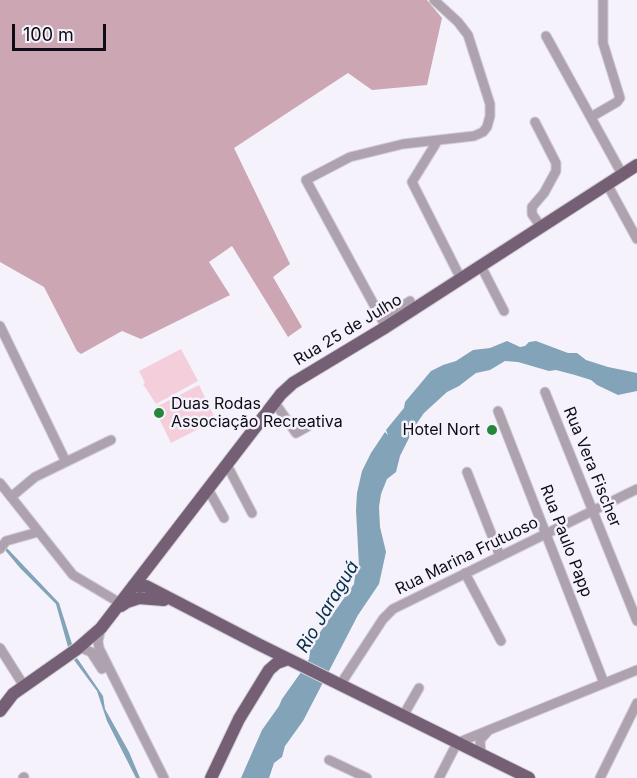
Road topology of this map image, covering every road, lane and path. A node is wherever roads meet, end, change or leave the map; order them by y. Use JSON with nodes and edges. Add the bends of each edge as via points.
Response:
{"nodes":[{"id":1,"x":434,"y":0,"type":"edge"},
{"id":2,"x":603,"y":0,"type":"edge"},
{"id":3,"x":546,"y":36,"type":"dead end"},
{"id":4,"x":591,"y":117,"type":"junction"},
{"id":5,"x":535,"y":122,"type":"dead end"},
{"id":6,"x":438,"y":140,"type":"junction"},
{"id":7,"x":637,"y":165,"type":"edge"},
{"id":8,"x":622,"y":174,"type":"junction"},
{"id":9,"x":607,"y":184,"type":"junction"},
{"id":10,"x":541,"y":227,"type":"junction"},
{"id":11,"x":637,"y":239,"type":"edge"},
{"id":12,"x":481,"y":266,"type":"junction"},
{"id":13,"x":461,"y":279,"type":"junction"},
{"id":14,"x":410,"y":301,"type":"dead end"},
{"id":15,"x":504,"y":311,"type":"dead end"},
{"id":16,"x":384,"y":323,"type":"junction"},
{"id":17,"x":0,"y":326,"type":"edge"},
{"id":18,"x":545,"y":392,"type":"dead end"},
{"id":19,"x":275,"y":403,"type":"junction"},
{"id":20,"x":498,"y":411,"type":"dead end"},
{"id":21,"x":307,"y":427,"type":"dead end"},
{"id":22,"x":111,"y":440,"type":"dead end"},
{"id":23,"x":66,"y":462,"type":"junction"},
{"id":24,"x":227,"y":465,"type":"junction"},
{"id":25,"x":467,"y":472,"type":"dead end"},
{"id":26,"x":0,"y":483,"type":"edge"},
{"id":27,"x":208,"y":489,"type":"junction"},
{"id":28,"x":637,"y":489,"type":"edge"},
{"id":29,"x":11,"y":497,"type":"junction"},
{"id":30,"x":593,"y":511,"type":"junction"},
{"id":31,"x":252,"y":513,"type":"dead end"},
{"id":32,"x":224,"y":518,"type":"dead end"},
{"id":33,"x":38,"y":532,"type":"junction"},
{"id":34,"x":547,"y":533,"type":"junction"},
{"id":35,"x":0,"y":549,"type":"edge"},
{"id":36,"x":158,"y":554,"type":"junction"},
{"id":37,"x":500,"y":556,"type":"junction"},
{"id":38,"x":465,"y":573,"type":"junction"},
{"id":39,"x":133,"y":586,"type":"junction"},
{"id":40,"x":162,"y":595,"type":"junction"},
{"id":41,"x":120,"y":603,"type":"junction"},
{"id":42,"x":177,"y":603,"type":"junction"},
{"id":43,"x":112,"y":615,"type":"junction"},
{"id":44,"x":637,"y":621,"type":"edge"},
{"id":45,"x":101,"y":628,"type":"junction"},
{"id":46,"x":501,"y":641,"type":"dead end"},
{"id":47,"x":258,"y":644,"type":"junction"},
{"id":48,"x":0,"y":648,"type":"edge"},
{"id":49,"x":75,"y":650,"type":"junction"},
{"id":50,"x":291,"y":660,"type":"junction"},
{"id":51,"x":637,"y":669,"type":"edge"},
{"id":52,"x":269,"y":670,"type":"junction"},
{"id":53,"x":336,"y":683,"type":"junction"},
{"id":54,"x":604,"y":683,"type":"junction"},
{"id":55,"x":24,"y":686,"type":"junction"},
{"id":56,"x":419,"y":688,"type":"dead end"},
{"id":57,"x":637,"y":703,"type":"edge"},
{"id":58,"x":1,"y":706,"type":"edge"},
{"id":59,"x":403,"y":716,"type":"junction"},
{"id":60,"x":490,"y":729,"type":"junction"},
{"id":61,"x":457,"y":742,"type":"junction"},
{"id":62,"x":480,"y":753,"type":"junction"},
{"id":63,"x":329,"y":760,"type":"dead end"},
{"id":64,"x":157,"y":778,"type":"edge"},
{"id":65,"x":164,"y":778,"type":"edge"},
{"id":66,"x":211,"y":778,"type":"edge"},
{"id":67,"x":367,"y":778,"type":"edge"},
{"id":68,"x":439,"y":778,"type":"edge"},
{"id":69,"x":529,"y":778,"type":"edge"},
{"id":70,"x":600,"y":778,"type":"edge"}],
"edges":[{"from":1,"to":6,"type":"street","via":[[468,35],[490,110],[490,122],[483,132]]},
{"from":2,"to":4,"type":"street","via":[[603,43],[620,98]]},
{"from":3,"to":4,"type":"street"},
{"from":4,"to":8,"type":"street"},
{"from":5,"to":10,"type":"street","via":[[556,163],[556,171],[532,207]]},
{"from":6,"to":13,"type":"street","via":[[412,182]]},
{"from":6,"to":16,"type":"street","via":[[350,157],[306,180]]},
{"from":7,"to":8,"type":"main road","name":"Rua 25 de Julho"},
{"from":8,"to":9,"type":"main road","name":"Rua 25 de Julho"},
{"from":9,"to":10,"type":"main road","name":"Rua 25 de Julho"},
{"from":9,"to":11,"type":"street"},
{"from":10,"to":12,"type":"main road","name":"Rua 25 de Julho"},
{"from":12,"to":13,"type":"main road","name":"Rua 25 de Julho"},
{"from":12,"to":15,"type":"street"},
{"from":13,"to":16,"type":"main road","name":"Rua 25 de Julho"},
{"from":14,"to":16,"type":"street"},
{"from":16,"to":19,"type":"main road","name":"Rua 25 de Julho","via":[[293,383]]},
{"from":17,"to":23,"type":"street"},
{"from":18,"to":30,"type":"street","name":"Rua Vera Fischer"},
{"from":19,"to":21,"type":"street","via":[[296,433]]},
{"from":19,"to":24,"type":"main road","name":"Rua 25 de Julho"},
{"from":20,"to":34,"type":"street","name":"Rua Paulo Papp"},
{"from":22,"to":23,"type":"street"},
{"from":23,"to":29,"type":"street","via":[[35,477]]},
{"from":24,"to":27,"type":"main road","name":"Rua 25 de Julho"},
{"from":24,"to":31,"type":"street"},
{"from":25,"to":37,"type":"street"},
{"from":26,"to":29,"type":"street"},
{"from":27,"to":32,"type":"street"},
{"from":27,"to":36,"type":"main road","name":"Rua 25 de Julho"},
{"from":28,"to":30,"type":"street","name":"Rua Marina Frutuoso"},
{"from":29,"to":33,"type":"street"},
{"from":30,"to":34,"type":"street","name":"Rua Marina Frutuoso"},
{"from":30,"to":44,"type":"street","name":"Rua Vera Fischer"},
{"from":33,"to":35,"type":"street","via":[[6,541]]},
{"from":33,"to":41,"type":"street","via":[[73,575]]},
{"from":34,"to":37,"type":"street","name":"Rua Marina Frutuoso"},
{"from":34,"to":54,"type":"street","name":"Rua Paulo Papp"},
{"from":36,"to":39,"type":"main road","name":"Rua 25 de Julho"},
{"from":36,"to":40,"type":"main road","via":[[153,576]]},
{"from":37,"to":38,"type":"street","name":"Rua Marina Frutuoso"},
{"from":38,"to":46,"type":"street"},
{"from":38,"to":53,"type":"street","name":"Rua Marina Frutuoso","via":[[393,609]]},
{"from":39,"to":40,"type":"main road","via":[[142,585]]},
{"from":39,"to":41,"type":"main road","name":"Rua 25 de Julho"},
{"from":40,"to":42,"type":"main road"},
{"from":41,"to":43,"type":"main road","name":"Rua 25 de Julho"},
{"from":42,"to":43,"type":"main road","via":[[140,598]]},
{"from":42,"to":47,"type":"main road"},
{"from":43,"to":45,"type":"main road"},
{"from":45,"to":49,"type":"main road"},
{"from":45,"to":65,"type":"street","via":[[98,644],[102,656]]},
{"from":47,"to":50,"type":"main road"},
{"from":47,"to":52,"type":"main road"},
{"from":48,"to":55,"type":"street"},
{"from":49,"to":55,"type":"main road"},
{"from":49,"to":64,"type":"street","via":[[88,650],[97,659]]},
{"from":50,"to":52,"type":"main road","via":[[277,663]]},
{"from":50,"to":53,"type":"main road"},
{"from":51,"to":54,"type":"street"},
{"from":52,"to":66,"type":"main road","via":[[239,719]]},
{"from":53,"to":59,"type":"main road"},
{"from":54,"to":60,"type":"street"},
{"from":55,"to":58,"type":"main road"},
{"from":56,"to":59,"type":"street"},
{"from":57,"to":70,"type":"street"},
{"from":59,"to":61,"type":"main road"},
{"from":60,"to":61,"type":"street"},
{"from":60,"to":62,"type":"street","via":[[480,740]]},
{"from":61,"to":62,"type":"main road"},
{"from":61,"to":68,"type":"street"},
{"from":62,"to":69,"type":"main road"},
{"from":63,"to":67,"type":"street"}]}
